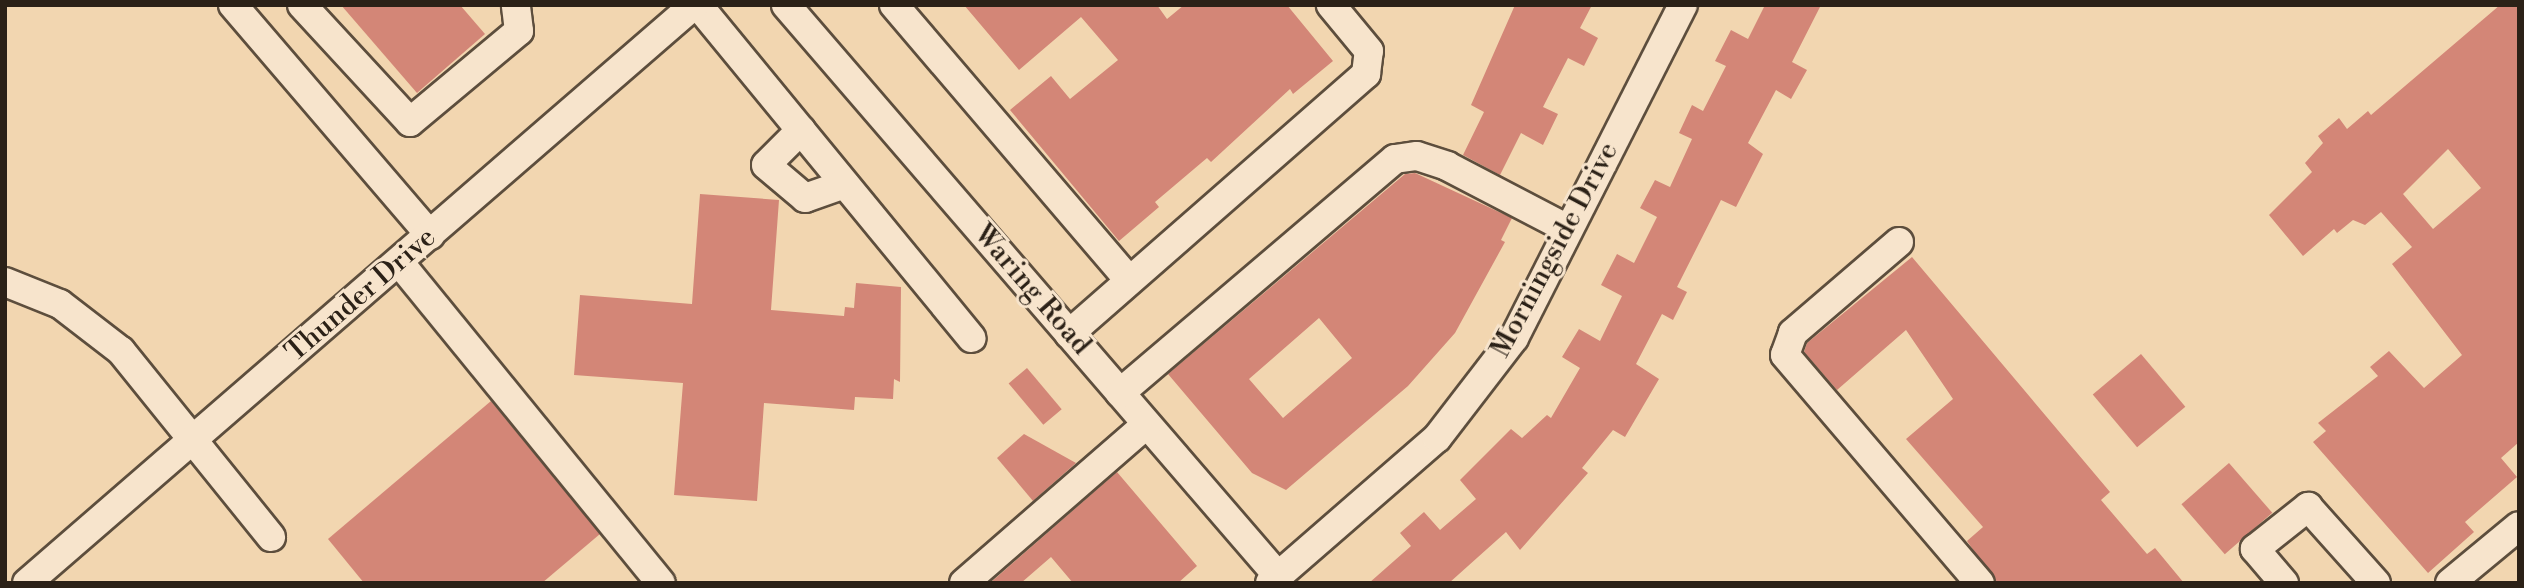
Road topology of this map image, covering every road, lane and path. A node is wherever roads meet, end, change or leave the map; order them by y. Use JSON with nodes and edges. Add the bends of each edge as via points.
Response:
{"nodes":[{"id":1,"x":233,"y":5,"type":"edge"},
{"id":2,"x":302,"y":5,"type":"edge"},
{"id":3,"x":696,"y":5,"type":"edge"},
{"id":4,"x":786,"y":5,"type":"edge"},
{"id":5,"x":894,"y":5,"type":"edge"},
{"id":6,"x":1331,"y":5,"type":"edge"},
{"id":7,"x":1683,"y":5,"type":"edge"},
{"id":8,"x":518,"y":6,"type":"edge"},
{"id":9,"x":801,"y":130,"type":"junction"},
{"id":10,"x":845,"y":184,"type":"junction"},
{"id":11,"x":1568,"y":229,"type":"junction"},
{"id":12,"x":430,"y":235,"type":"junction"},
{"id":13,"x":1899,"y":242,"type":"dead end"},
{"id":14,"x":399,"y":262,"type":"junction"},
{"id":15,"x":1129,"y":280,"type":"junction"},
{"id":16,"x":5,"y":282,"type":"edge"},
{"id":17,"x":1069,"y":334,"type":"junction"},
{"id":18,"x":972,"y":338,"type":"dead end"},
{"id":19,"x":1120,"y":393,"type":"junction"},
{"id":20,"x":1147,"y":424,"type":"junction"},
{"id":21,"x":194,"y":440,"type":"junction"},
{"id":22,"x":2519,"y":526,"type":"edge"},
{"id":23,"x":271,"y":537,"type":"dead end"},
{"id":24,"x":1274,"y":580,"type":"edge"},
{"id":25,"x":32,"y":581,"type":"edge"},
{"id":26,"x":661,"y":583,"type":"edge"},
{"id":27,"x":964,"y":583,"type":"edge"},
{"id":28,"x":1980,"y":583,"type":"edge"},
{"id":29,"x":2284,"y":583,"type":"edge"},
{"id":30,"x":2376,"y":583,"type":"edge"},
{"id":31,"x":2449,"y":583,"type":"edge"}],
"edges":[{"from":1,"to":12,"type":"street"},
{"from":2,"to":8,"type":"street","via":[[410,122],[519,31]]},
{"from":3,"to":9,"type":"street"},
{"from":3,"to":12,"type":"street","name":"Thunder Drive"},
{"from":4,"to":17,"type":"street","name":"Waring Road"},
{"from":5,"to":15,"type":"street"},
{"from":6,"to":15,"type":"street","via":[[1369,51],[1366,74]]},
{"from":7,"to":11,"type":"street","name":"Morningside Drive"},
{"from":9,"to":10,"type":"street"},
{"from":9,"to":10,"type":"street","via":[[766,165],[805,198]]},
{"from":10,"to":18,"type":"street"},
{"from":11,"to":19,"type":"street","via":[[1447,166],[1417,156],[1395,159]]},
{"from":11,"to":24,"type":"street","name":"Morningside Drive","via":[[1514,338],[1437,438]]},
{"from":12,"to":14,"type":"street","name":"Thunder Drive"},
{"from":13,"to":28,"type":"street","via":[[1793,334],[1785,355]]},
{"from":14,"to":21,"type":"street","name":"Thunder Drive"},
{"from":14,"to":26,"type":"street"},
{"from":15,"to":17,"type":"street"},
{"from":16,"to":21,"type":"street","via":[[60,304],[102,334]]},
{"from":17,"to":19,"type":"street","name":"Waring Road"},
{"from":19,"to":20,"type":"street","name":"Waring Road"},
{"from":20,"to":24,"type":"street","name":"Waring Road"},
{"from":20,"to":27,"type":"street"},
{"from":21,"to":23,"type":"street"},
{"from":21,"to":25,"type":"street","name":"Thunder Drive"},
{"from":22,"to":31,"type":"street"},
{"from":29,"to":30,"type":"street","via":[[2255,549],[2308,507]]}]}
